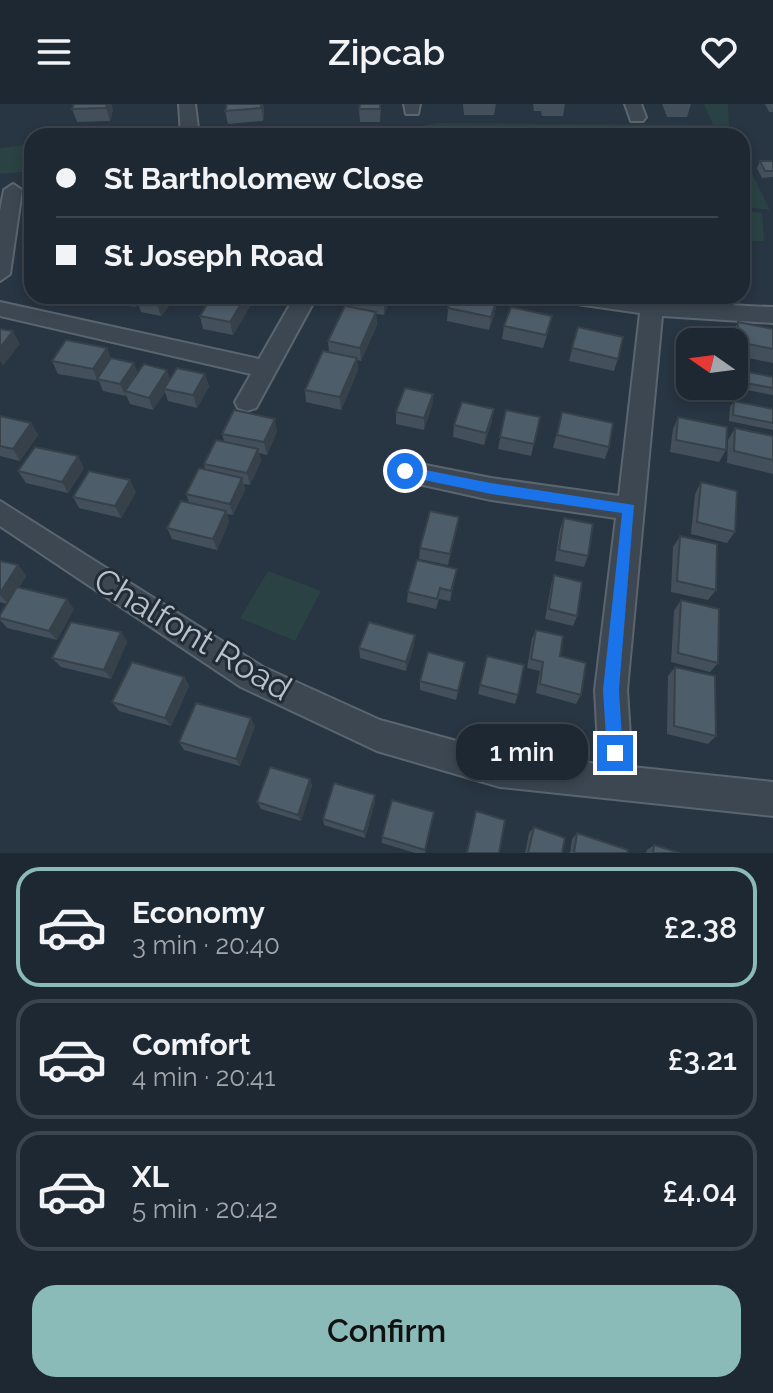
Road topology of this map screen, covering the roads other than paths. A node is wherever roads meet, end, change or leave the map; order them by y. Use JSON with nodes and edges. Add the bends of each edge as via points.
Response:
{"nodes":[{"id":1,"x":187,"y":104,"type":"edge"},
{"id":2,"x":189,"y":128,"type":"edge"},
{"id":3,"x":13,"y":190,"type":"dead end"},
{"id":4,"x":24,"y":217,"type":"edge"},
{"id":5,"x":9,"y":218,"type":"junction"},
{"id":6,"x":0,"y":274,"type":"edge"},
{"id":7,"x":301,"y":304,"type":"edge"},
{"id":8,"x":625,"y":304,"type":"edge"},
{"id":9,"x":652,"y":308,"type":"junction"},
{"id":10,"x":0,"y":309,"type":"edge"},
{"id":11,"x":773,"y":315,"type":"edge"},
{"id":12,"x":264,"y":369,"type":"junction"},
{"id":13,"x":247,"y":402,"type":"dead end"},
{"id":14,"x":405,"y":471,"type":"dead end"},
{"id":15,"x":629,"y":509,"type":"junction"},
{"id":16,"x":0,"y":512,"type":"edge"},
{"id":17,"x":617,"y":784,"type":"junction"},
{"id":18,"x":773,"y":799,"type":"edge"}],
"edges":[{"from":1,"to":2,"type":"street"},
{"from":3,"to":5,"type":"street"},
{"from":4,"to":5,"type":"street"},
{"from":5,"to":6,"type":"street"},
{"from":7,"to":12,"type":"street"},
{"from":8,"to":9,"type":"street"},
{"from":9,"to":11,"type":"street"},
{"from":9,"to":15,"type":"street"},
{"from":10,"to":12,"type":"street"},
{"from":12,"to":13,"type":"street"},
{"from":14,"to":15,"type":"street"},
{"from":15,"to":17,"type":"street","via":[[611,690]]},
{"from":16,"to":17,"type":"street","name":"Chalfont Road","via":[[252,677],[377,735],[500,770]]},
{"from":17,"to":18,"type":"street","name":"Chalfont Road"}]}
